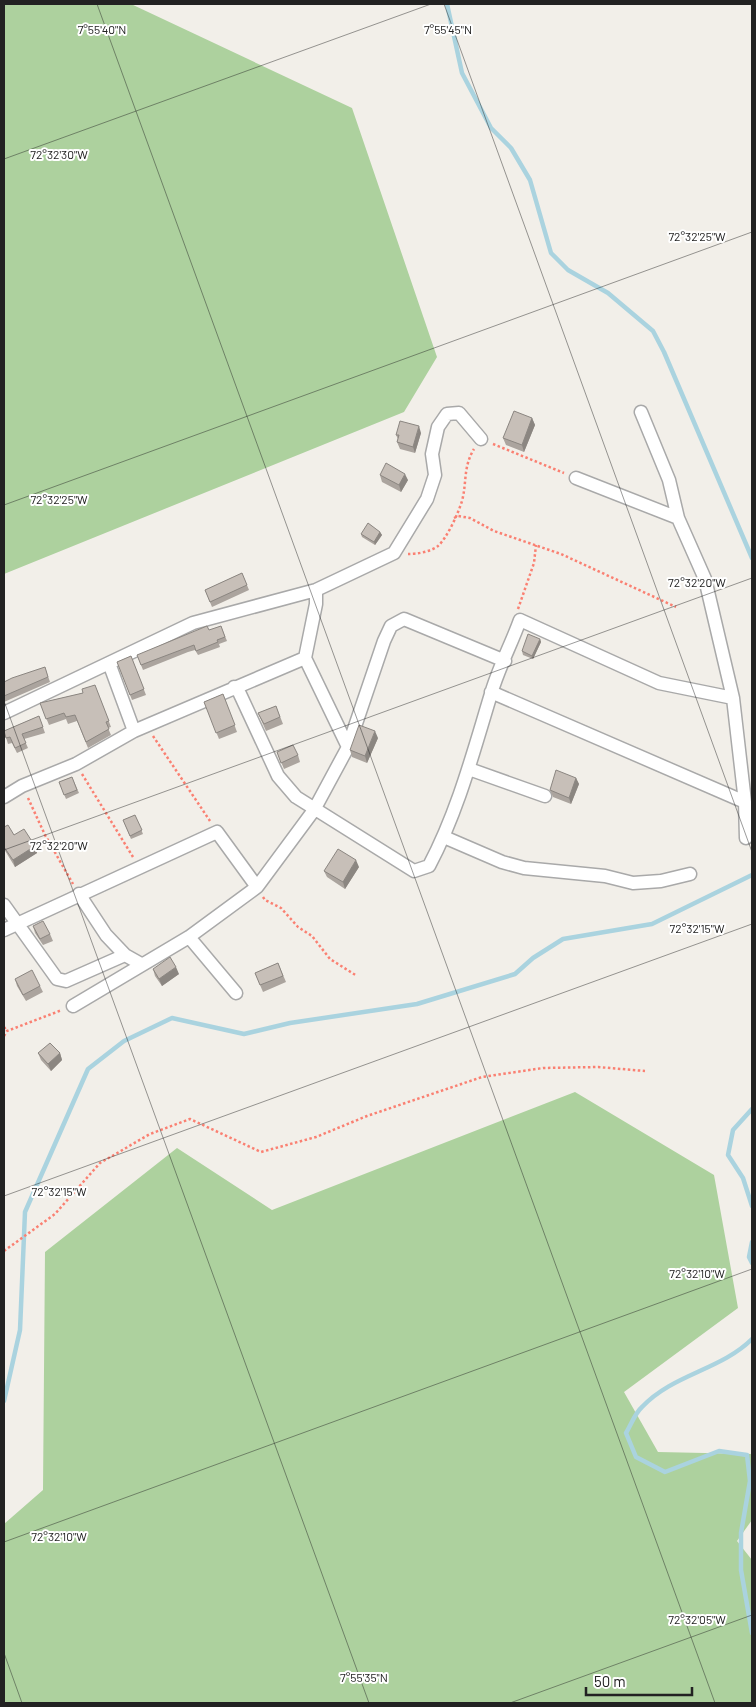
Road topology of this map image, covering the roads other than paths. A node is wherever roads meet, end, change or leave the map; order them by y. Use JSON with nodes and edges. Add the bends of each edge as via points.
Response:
{"nodes":[{"id":1,"x":641,"y":412,"type":"dead end"},
{"id":2,"x":481,"y":439,"type":"road end"},
{"id":3,"x":576,"y":478,"type":"road end"},
{"id":4,"x":678,"y":518,"type":"junction"},
{"id":5,"x":316,"y":590,"type":"junction"},
{"id":6,"x":305,"y":658,"type":"junction"},
{"id":7,"x":504,"y":662,"type":"junction"},
{"id":8,"x":109,"y":664,"type":"junction"},
{"id":9,"x":234,"y":687,"type":"junction"},
{"id":10,"x":491,"y":692,"type":"junction"},
{"id":11,"x":733,"y":698,"type":"junction"},
{"id":12,"x":4,"y":713,"type":"edge"},
{"id":13,"x":138,"y":729,"type":"junction"},
{"id":14,"x":348,"y":747,"type":"junction"},
{"id":15,"x":469,"y":769,"type":"junction"},
{"id":16,"x":4,"y":796,"type":"edge"},
{"id":17,"x":545,"y":796,"type":"dead end"},
{"id":18,"x":745,"y":802,"type":"junction"},
{"id":19,"x":314,"y":810,"type":"junction"},
{"id":20,"x":444,"y":837,"type":"junction"},
{"id":21,"x":746,"y":838,"type":"dead end"},
{"id":22,"x":690,"y":874,"type":"dead end"},
{"id":23,"x":257,"y":886,"type":"junction"},
{"id":24,"x":79,"y":894,"type":"junction"},
{"id":25,"x":4,"y":905,"type":"edge"},
{"id":26,"x":16,"y":924,"type":"junction"},
{"id":27,"x":4,"y":930,"type":"edge"},
{"id":28,"x":189,"y":937,"type":"junction"},
{"id":29,"x":125,"y":955,"type":"junction"},
{"id":30,"x":142,"y":964,"type":"junction"},
{"id":31,"x":236,"y":993,"type":"dead end"},
{"id":32,"x":73,"y":1006,"type":"road end"}],
"edges":[{"from":1,"to":4,"type":"street","via":[[669,480]]},
{"from":2,"to":5,"type":"street","via":[[459,413],[447,414],[438,427],[432,454],[435,475],[427,499],[394,553]]},
{"from":3,"to":4,"type":"street"},
{"from":4,"to":11,"type":"street","via":[[704,579]]},
{"from":5,"to":6,"type":"street"},
{"from":5,"to":8,"type":"street","via":[[193,623]]},
{"from":6,"to":9,"type":"street"},
{"from":6,"to":14,"type":"street"},
{"from":7,"to":10,"type":"street"},
{"from":7,"to":11,"type":"street","via":[[520,620],[659,683]]},
{"from":7,"to":14,"type":"street","via":[[404,620],[391,626]]},
{"from":8,"to":12,"type":"street"},
{"from":8,"to":13,"type":"street"},
{"from":9,"to":13,"type":"street"},
{"from":9,"to":19,"type":"street","via":[[278,776],[296,797]]},
{"from":10,"to":15,"type":"street"},
{"from":10,"to":18,"type":"street"},
{"from":11,"to":18,"type":"street"},
{"from":13,"to":16,"type":"street","via":[[76,764]]},
{"from":14,"to":19,"type":"street"},
{"from":15,"to":17,"type":"street"},
{"from":15,"to":20,"type":"street"},
{"from":18,"to":21,"type":"street"},
{"from":19,"to":20,"type":"street","via":[[414,871],[429,866]]},
{"from":19,"to":23,"type":"street"},
{"from":20,"to":22,"type":"street","via":[[524,868],[605,876],[633,883]]},
{"from":23,"to":24,"type":"street","via":[[216,832]]},
{"from":23,"to":28,"type":"street"},
{"from":24,"to":26,"type":"street"},
{"from":24,"to":29,"type":"street","via":[[106,935]]},
{"from":25,"to":26,"type":"street"},
{"from":26,"to":27,"type":"street"},
{"from":26,"to":29,"type":"street","via":[[56,978],[66,981]]},
{"from":28,"to":30,"type":"street"},
{"from":28,"to":31,"type":"street"},
{"from":29,"to":30,"type":"street"},
{"from":30,"to":32,"type":"street"}]}
